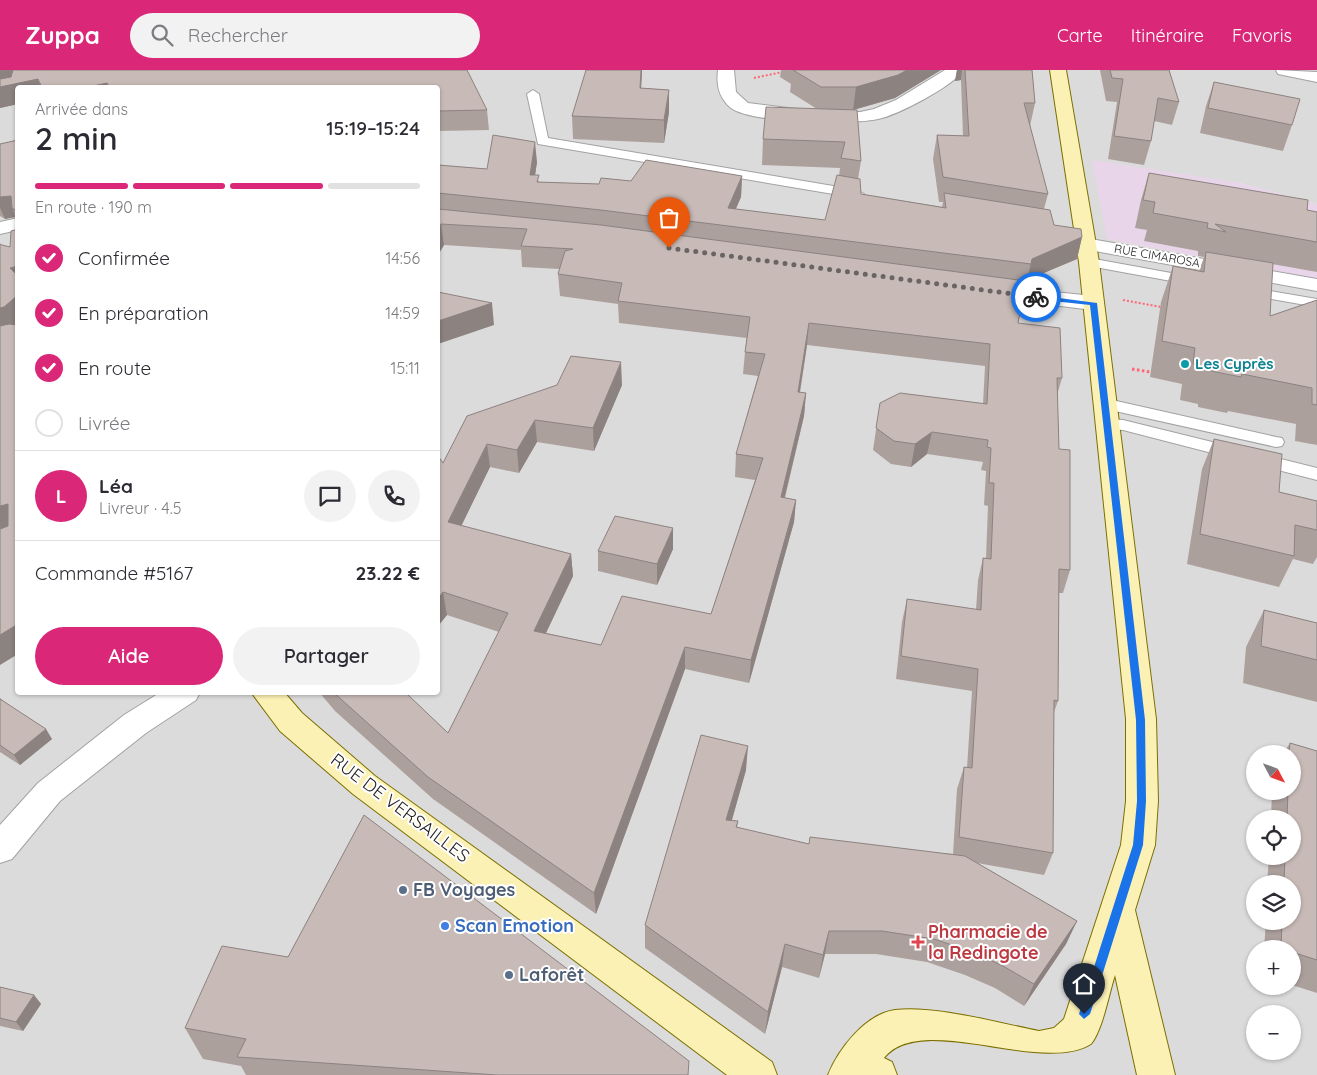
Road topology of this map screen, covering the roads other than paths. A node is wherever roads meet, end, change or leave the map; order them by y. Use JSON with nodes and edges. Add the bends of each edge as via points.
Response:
{"nodes":[{"id":1,"x":956,"y":70,"type":"edge"},
{"id":2,"x":1058,"y":70,"type":"edge"},
{"id":3,"x":1284,"y":70,"type":"edge"},
{"id":4,"x":725,"y":76,"type":"edge"},
{"id":5,"x":1317,"y":76,"type":"edge"},
{"id":6,"x":533,"y":94,"type":"dead end"},
{"id":7,"x":871,"y":197,"type":"edge"},
{"id":8,"x":15,"y":225,"type":"edge"},
{"id":9,"x":0,"y":228,"type":"edge"},
{"id":10,"x":1083,"y":242,"type":"junction"},
{"id":11,"x":1210,"y":284,"type":"edge"},
{"id":12,"x":1317,"y":285,"type":"edge"},
{"id":13,"x":1230,"y":287,"type":"edge"},
{"id":14,"x":970,"y":288,"type":"edge"},
{"id":15,"x":1093,"y":303,"type":"junction"},
{"id":16,"x":1317,"y":304,"type":"edge"},
{"id":17,"x":1105,"y":413,"type":"junction"},
{"id":18,"x":1276,"y":442,"type":"dead end"},
{"id":19,"x":1317,"y":474,"type":"edge"},
{"id":20,"x":179,"y":695,"type":"edge"},
{"id":21,"x":268,"y":695,"type":"edge"},
{"id":22,"x":0,"y":849,"type":"edge"},
{"id":23,"x":1117,"y":907,"type":"junction"},
{"id":24,"x":758,"y":1075,"type":"edge"},
{"id":25,"x":847,"y":1075,"type":"edge"},
{"id":26,"x":865,"y":1075,"type":"edge"},
{"id":27,"x":878,"y":1075,"type":"edge"},
{"id":28,"x":1156,"y":1075,"type":"edge"}],
"edges":[{"from":1,"to":4,"type":"street","via":[[893,109],[853,117],[743,108],[728,96]]},
{"from":2,"to":10,"type":"street"},
{"from":3,"to":5,"type":"street"},
{"from":6,"to":7,"type":"lane","via":[[542,141]]},
{"from":8,"to":9,"type":"street"},
{"from":10,"to":11,"type":"lane"},
{"from":10,"to":12,"type":"street","name":"RUE CIMAROSA"},
{"from":10,"to":15,"type":"street"},
{"from":13,"to":16,"type":"lane"},
{"from":14,"to":15,"type":"street"},
{"from":15,"to":17,"type":"street"},
{"from":17,"to":18,"type":"lane"},
{"from":17,"to":19,"type":"lane","via":[[1123,425]]},
{"from":17,"to":23,"type":"street","via":[[1141,720],[1142,801],[1138,845]]},
{"from":20,"to":22,"type":"street","via":[[135,724],[49,792]]},
{"from":21,"to":24,"type":"street","name":"RUE DE VERSAILLES","via":[[291,722],[364,785]]},
{"from":23,"to":25,"type":"street","via":[[1079,1030],[1063,1045],[1039,1049],[924,1027],[893,1028],[874,1041]]},
{"from":23,"to":28,"type":"street"},
{"from":26,"to":27,"type":"street"}]}
